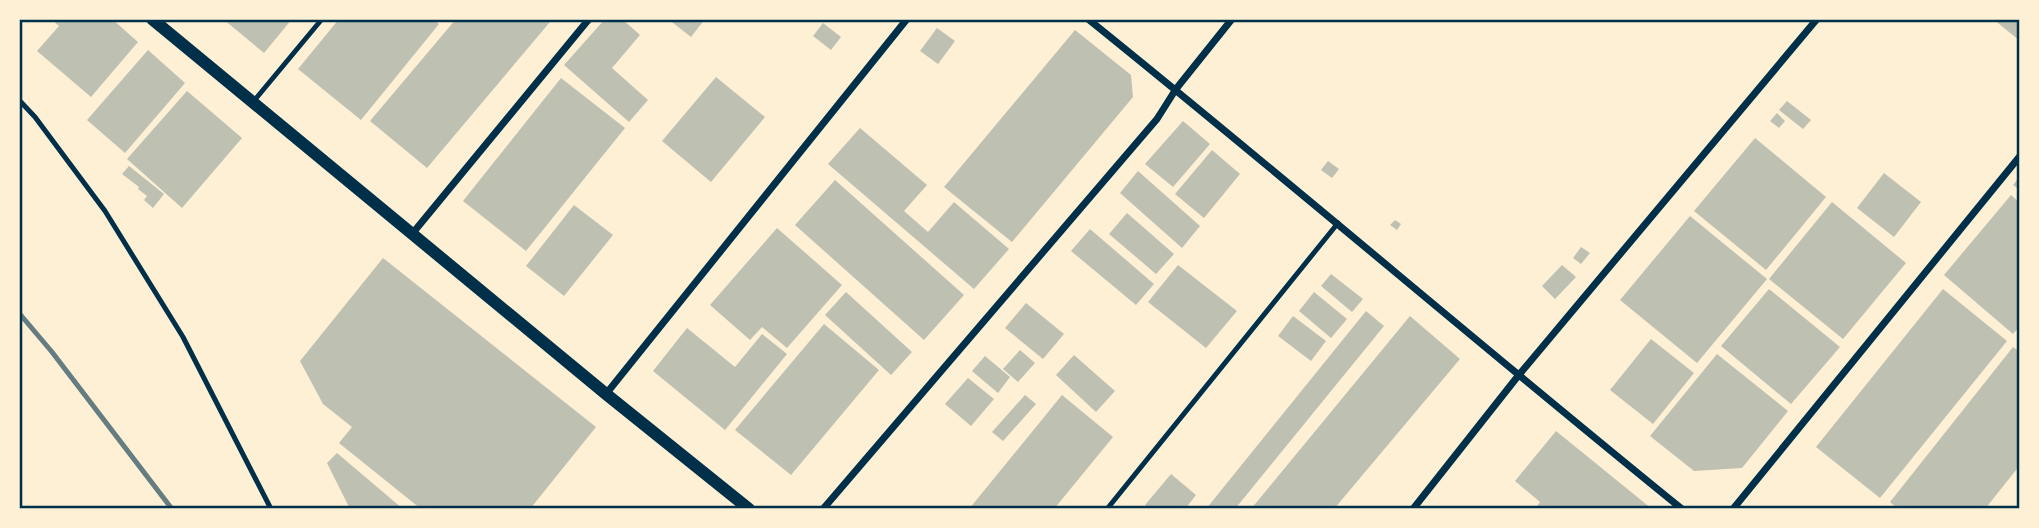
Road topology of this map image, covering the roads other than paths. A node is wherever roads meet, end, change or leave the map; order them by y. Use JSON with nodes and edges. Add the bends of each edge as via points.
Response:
{"nodes":[{"id":1,"x":152,"y":19,"type":"edge"},
{"id":2,"x":322,"y":19,"type":"edge"},
{"id":3,"x":589,"y":19,"type":"edge"},
{"id":4,"x":907,"y":19,"type":"edge"},
{"id":5,"x":1088,"y":19,"type":"edge"},
{"id":6,"x":1232,"y":19,"type":"edge"},
{"id":7,"x":1818,"y":19,"type":"edge"},
{"id":8,"x":1176,"y":89,"type":"junction"},
{"id":9,"x":19,"y":100,"type":"edge"},
{"id":10,"x":253,"y":102,"type":"junction"},
{"id":11,"x":2020,"y":156,"type":"edge"},
{"id":12,"x":1338,"y":223,"type":"junction"},
{"id":13,"x":412,"y":234,"type":"junction"},
{"id":14,"x":1518,"y":376,"type":"junction"},
{"id":15,"x":606,"y":394,"type":"junction"},
{"id":16,"x":271,"y":509,"type":"edge"},
{"id":17,"x":749,"y":509,"type":"edge"},
{"id":18,"x":823,"y":509,"type":"edge"},
{"id":19,"x":1107,"y":509,"type":"edge"},
{"id":20,"x":1413,"y":509,"type":"edge"},
{"id":21,"x":1682,"y":509,"type":"edge"},
{"id":22,"x":1733,"y":509,"type":"edge"}],
"edges":[{"from":1,"to":10,"type":"street"},
{"from":2,"to":10,"type":"lane"},
{"from":3,"to":13,"type":"street"},
{"from":4,"to":15,"type":"street"},
{"from":5,"to":8,"type":"street"},
{"from":6,"to":8,"type":"street"},
{"from":7,"to":14,"type":"street"},
{"from":8,"to":12,"type":"street"},
{"from":8,"to":18,"type":"street","via":[[1157,119]]},
{"from":9,"to":16,"type":"lane","via":[[105,211],[183,337]]},
{"from":10,"to":13,"type":"street"},
{"from":11,"to":22,"type":"street"},
{"from":12,"to":14,"type":"street"},
{"from":12,"to":19,"type":"lane"},
{"from":13,"to":15,"type":"street"},
{"from":14,"to":20,"type":"street"},
{"from":14,"to":21,"type":"street"},
{"from":15,"to":17,"type":"street"}]}
